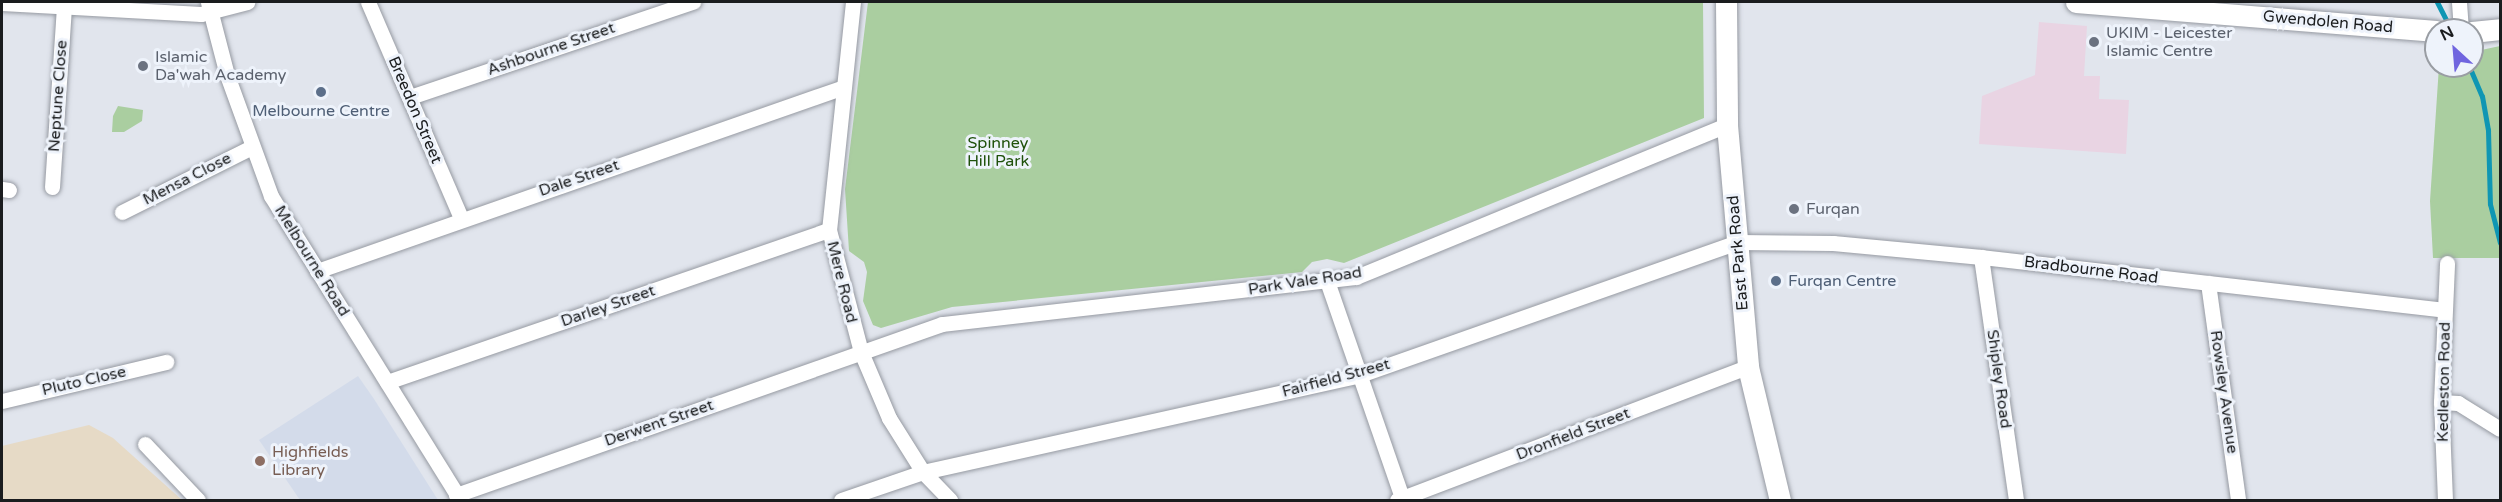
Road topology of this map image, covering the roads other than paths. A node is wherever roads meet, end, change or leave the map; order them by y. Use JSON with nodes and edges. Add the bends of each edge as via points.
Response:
{"nodes":[{"id":1,"x":248,"y":2,"type":"edge"},
{"id":2,"x":368,"y":2,"type":"edge"},
{"id":3,"x":693,"y":2,"type":"edge"},
{"id":4,"x":853,"y":2,"type":"edge"},
{"id":5,"x":1726,"y":2,"type":"edge"},
{"id":6,"x":2076,"y":2,"type":"edge"},
{"id":7,"x":2459,"y":2,"type":"edge"},
{"id":8,"x":2,"y":3,"type":"edge"},
{"id":9,"x":64,"y":5,"type":"junction"},
{"id":10,"x":209,"y":7,"type":"edge"},
{"id":11,"x":2460,"y":18,"type":"edge"},
{"id":12,"x":2500,"y":29,"type":"edge"},
{"id":13,"x":2424,"y":30,"type":"edge"},
{"id":14,"x":2484,"y":31,"type":"edge"},
{"id":15,"x":841,"y":88,"type":"junction"},
{"id":16,"x":410,"y":97,"type":"junction"},
{"id":17,"x":1727,"y":125,"type":"junction"},
{"id":18,"x":252,"y":147,"type":"junction"},
{"id":19,"x":52,"y":187,"type":"dead end"},
{"id":20,"x":122,"y":212,"type":"dead end"},
{"id":21,"x":461,"y":218,"type":"junction"},
{"id":22,"x":829,"y":230,"type":"junction"},
{"id":23,"x":1737,"y":242,"type":"junction"},
{"id":24,"x":1981,"y":257,"type":"junction"},
{"id":25,"x":2447,"y":263,"type":"dead end"},
{"id":26,"x":317,"y":271,"type":"junction"},
{"id":27,"x":1327,"y":281,"type":"junction"},
{"id":28,"x":2208,"y":283,"type":"junction"},
{"id":29,"x":2444,"y":310,"type":"junction"},
{"id":30,"x":861,"y":352,"type":"junction"},
{"id":31,"x":166,"y":362,"type":"dead end"},
{"id":32,"x":1748,"y":368,"type":"junction"},
{"id":33,"x":1360,"y":375,"type":"junction"},
{"id":34,"x":387,"y":382,"type":"junction"},
{"id":35,"x":2,"y":401,"type":"edge"},
{"id":36,"x":2441,"y":402,"type":"junction"},
{"id":37,"x":2500,"y":429,"type":"edge"},
{"id":38,"x":145,"y":444,"type":"dead end"},
{"id":39,"x":923,"y":472,"type":"junction"},
{"id":40,"x":458,"y":498,"type":"edge"},
{"id":41,"x":1401,"y":500,"type":"edge"},
{"id":42,"x":198,"y":501,"type":"edge"},
{"id":43,"x":841,"y":501,"type":"edge"},
{"id":44,"x":950,"y":501,"type":"edge"},
{"id":45,"x":1780,"y":501,"type":"edge"},
{"id":46,"x":2016,"y":501,"type":"edge"},
{"id":47,"x":2238,"y":501,"type":"edge"},
{"id":48,"x":2445,"y":501,"type":"edge"}],
"edges":[{"from":1,"to":10,"type":"street"},
{"from":2,"to":16,"type":"street","name":"Breedon Street"},
{"from":3,"to":16,"type":"street","name":"Ashbourne Street"},
{"from":4,"to":15,"type":"street","name":"Mere Road"},
{"from":5,"to":17,"type":"main road","name":"East Park Road"},
{"from":6,"to":13,"type":"main road","name":"Gwendolen Road"},
{"from":7,"to":11,"type":"street"},
{"from":8,"to":9,"type":"street"},
{"from":9,"to":10,"type":"street"},
{"from":9,"to":19,"type":"street","name":"Neptune Close"},
{"from":10,"to":18,"type":"street","name":"Melbourne Road"},
{"from":12,"to":14,"type":"main road"},
{"from":15,"to":21,"type":"street","name":"Dale Street"},
{"from":15,"to":22,"type":"street","name":"Mere Road"},
{"from":16,"to":21,"type":"street","name":"Breedon Street"},
{"from":17,"to":23,"type":"main road","name":"East Park Road"},
{"from":17,"to":27,"type":"street","name":"Park Vale Road","via":[[1356,277]]},
{"from":18,"to":20,"type":"street","name":"Mensa Close"},
{"from":18,"to":26,"type":"street","name":"Melbourne Road","via":[[271,196]]},
{"from":21,"to":26,"type":"street","name":"Dale Street"},
{"from":22,"to":30,"type":"street","name":"Mere Road"},
{"from":22,"to":34,"type":"street","name":"Darley Street"},
{"from":23,"to":24,"type":"street","name":"Bradbourne Road","via":[[1833,243]]},
{"from":23,"to":32,"type":"main road","name":"East Park Road"},
{"from":23,"to":33,"type":"street","name":"Fairfield Street"},
{"from":24,"to":28,"type":"street","name":"Bradbourne Road"},
{"from":24,"to":46,"type":"street","name":"Shipley Road"},
{"from":25,"to":29,"type":"street","name":"Kedleston Road"},
{"from":26,"to":34,"type":"street","name":"Melbourne Road"},
{"from":27,"to":30,"type":"street","name":"Park Vale Road","via":[[942,324]]},
{"from":27,"to":33,"type":"street"},
{"from":28,"to":29,"type":"street","name":"Bradbourne Road"},
{"from":28,"to":47,"type":"street","name":"Rowsley Avenue"},
{"from":29,"to":36,"type":"street","name":"Kedleston Road"},
{"from":30,"to":39,"type":"street","name":"Mere Road","via":[[901,440]]},
{"from":30,"to":40,"type":"street","name":"Derwent Street"},
{"from":31,"to":35,"type":"street","name":"Pluto Close"},
{"from":32,"to":41,"type":"street","name":"Dronfield Street"},
{"from":32,"to":45,"type":"main road","name":"East Park Road"},
{"from":33,"to":39,"type":"street","name":"Fairfield Street"},
{"from":33,"to":41,"type":"street"},
{"from":34,"to":40,"type":"street","name":"Melbourne Road"},
{"from":36,"to":37,"type":"street","via":[[2458,403]]},
{"from":36,"to":48,"type":"street","name":"Kedleston Road"},
{"from":38,"to":42,"type":"street"},
{"from":39,"to":43,"type":"street","name":"Fairfield Street"},
{"from":39,"to":44,"type":"street","name":"Mere Road"}]}
